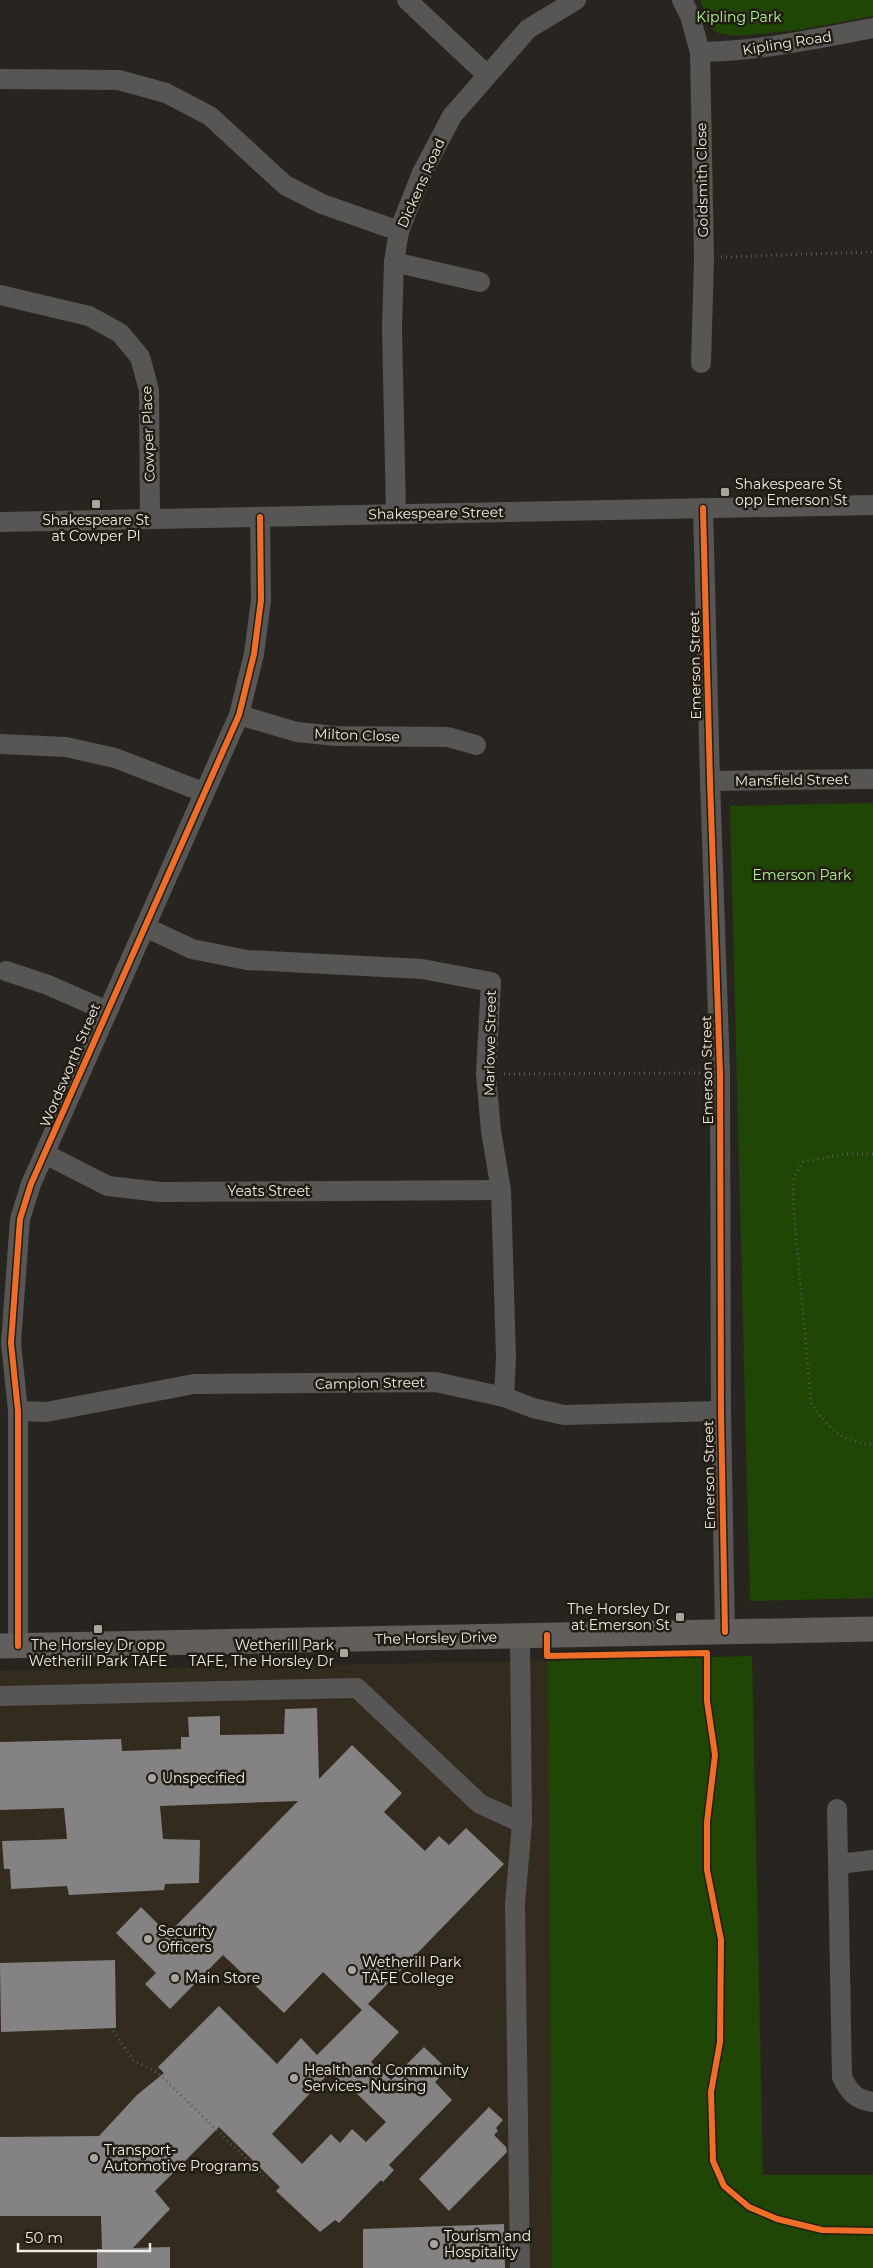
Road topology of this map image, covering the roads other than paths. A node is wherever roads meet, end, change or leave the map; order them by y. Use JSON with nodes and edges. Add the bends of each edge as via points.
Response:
{"nodes":[{"id":1,"x":407,"y":0,"type":"edge"},
{"id":2,"x":576,"y":0,"type":"edge"},
{"id":3,"x":682,"y":0,"type":"edge"},
{"id":4,"x":873,"y":28,"type":"edge"},
{"id":5,"x":700,"y":52,"type":"junction"},
{"id":6,"x":487,"y":75,"type":"junction"},
{"id":7,"x":0,"y":79,"type":"edge"},
{"id":8,"x":399,"y":231,"type":"junction"},
{"id":9,"x":394,"y":262,"type":"junction"},
{"id":10,"x":480,"y":282,"type":"dead end"},
{"id":11,"x":0,"y":295,"type":"edge"},
{"id":12,"x":701,"y":363,"type":"dead end"},
{"id":13,"x":873,"y":504,"type":"edge"},
{"id":14,"x":704,"y":508,"type":"junction"},
{"id":15,"x":396,"y":514,"type":"junction"},
{"id":16,"x":260,"y":517,"type":"junction"},
{"id":17,"x":150,"y":519,"type":"junction"},
{"id":18,"x":0,"y":522,"type":"edge"},
{"id":19,"x":239,"y":715,"type":"junction"},
{"id":20,"x":0,"y":744,"type":"edge"},
{"id":21,"x":476,"y":745,"type":"dead end"},
{"id":22,"x":873,"y":779,"type":"edge"},
{"id":23,"x":710,"y":781,"type":"junction"},
{"id":24,"x":204,"y":792,"type":"junction"},
{"id":25,"x":145,"y":927,"type":"junction"},
{"id":26,"x":6,"y":971,"type":"dead end"},
{"id":27,"x":107,"y":1011,"type":"junction"},
{"id":28,"x":45,"y":1154,"type":"junction"},
{"id":29,"x":501,"y":1190,"type":"junction"},
{"id":30,"x":6,"y":1344,"type":"edge"},
{"id":31,"x":504,"y":1397,"type":"junction"},
{"id":32,"x":18,"y":1411,"type":"junction"},
{"id":33,"x":721,"y":1411,"type":"junction"},
{"id":34,"x":873,"y":1629,"type":"edge"},
{"id":35,"x":725,"y":1632,"type":"junction"},
{"id":36,"x":520,"y":1636,"type":"junction"},
{"id":37,"x":9,"y":1646,"type":"edge"},
{"id":38,"x":0,"y":1696,"type":"edge"},
{"id":39,"x":837,"y":1809,"type":"dead end"},
{"id":40,"x":522,"y":1823,"type":"junction"},
{"id":41,"x":873,"y":1860,"type":"edge"},
{"id":42,"x":839,"y":1864,"type":"junction"},
{"id":43,"x":873,"y":2102,"type":"edge"},
{"id":44,"x":520,"y":2268,"type":"edge"}],
"edges":[{"from":1,"to":6,"type":"street"},
{"from":2,"to":6,"type":"street","name":"Dickens Road","via":[[528,29]]},
{"from":3,"to":5,"type":"street","name":"Goldsmith Close"},
{"from":4,"to":5,"type":"street","name":"Kipling Road","via":[[806,42]]},
{"from":5,"to":12,"type":"street","name":"Goldsmith Close","via":[[704,258]]},
{"from":6,"to":8,"type":"street","name":"Dickens Road","via":[[452,116],[422,173]]},
{"from":7,"to":8,"type":"street","via":[[119,80],[166,93],[210,116],[285,185],[322,204]]},
{"from":8,"to":9,"type":"street","name":"Dickens Road"},
{"from":9,"to":10,"type":"street"},
{"from":9,"to":15,"type":"street","name":"Dickens Road","via":[[392,327]]},
{"from":11,"to":17,"type":"street","name":"Cowper Place","via":[[90,316],[120,333],[140,357],[149,390]]},
{"from":13,"to":14,"type":"street","name":"Shakespeare Street"},
{"from":14,"to":15,"type":"street","name":"Shakespeare Street"},
{"from":14,"to":23,"type":"street","name":"Emerson Street"},
{"from":15,"to":16,"type":"street","name":"Shakespeare Street"},
{"from":16,"to":17,"type":"street","name":"Shakespeare Street"},
{"from":16,"to":19,"type":"street","name":"Wordsworth Street","via":[[261,600],[254,654]]},
{"from":17,"to":18,"type":"street","name":"Shakespeare Street"},
{"from":19,"to":21,"type":"street","name":"Milton Close","via":[[297,732],[448,738]]},
{"from":19,"to":24,"type":"street","name":"Wordsworth Street"},
{"from":20,"to":24,"type":"street","via":[[66,746],[115,758]]},
{"from":22,"to":23,"type":"street","name":"Mansfield Street"},
{"from":23,"to":33,"type":"street","name":"Emerson Street","via":[[720,1073]]},
{"from":24,"to":25,"type":"street","name":"Wordsworth Street"},
{"from":25,"to":27,"type":"street","name":"Wordsworth Street"},
{"from":25,"to":29,"type":"street","name":"Marlowe Street","via":[[192,949],[248,960],[422,969],[491,982],[486,1074]]},
{"from":26,"to":27,"type":"street"},
{"from":27,"to":28,"type":"street","name":"Wordsworth Street"},
{"from":28,"to":29,"type":"street","name":"Yeats Street","via":[[108,1186],[160,1192]]},
{"from":28,"to":30,"type":"street","name":"Wordsworth Street","via":[[20,1219]]},
{"from":29,"to":31,"type":"street","name":"Marlowe Street","via":[[506,1358]]},
{"from":30,"to":32,"type":"street","name":"Wordsworth Street"},
{"from":31,"to":32,"type":"street","name":"Campion Street","via":[[436,1382],[194,1384],[46,1412]]},
{"from":31,"to":33,"type":"street","name":"Campion Street","via":[[564,1415]]},
{"from":32,"to":37,"type":"street","name":"Wordsworth Street"},
{"from":33,"to":35,"type":"street","name":"Emerson Street"},
{"from":34,"to":35,"type":"main road","name":"The Horsley Drive"},
{"from":35,"to":36,"type":"main road","name":"The Horsley Drive"},
{"from":36,"to":37,"type":"main road","name":"The Horsley Drive"},
{"from":36,"to":40,"type":"street"},
{"from":38,"to":40,"type":"street","via":[[357,1688],[480,1804]]},
{"from":39,"to":42,"type":"street"},
{"from":40,"to":44,"type":"street","via":[[515,1904]]},
{"from":41,"to":42,"type":"street"},
{"from":42,"to":43,"type":"street","via":[[842,2077],[849,2092],[862,2101]]}]}
